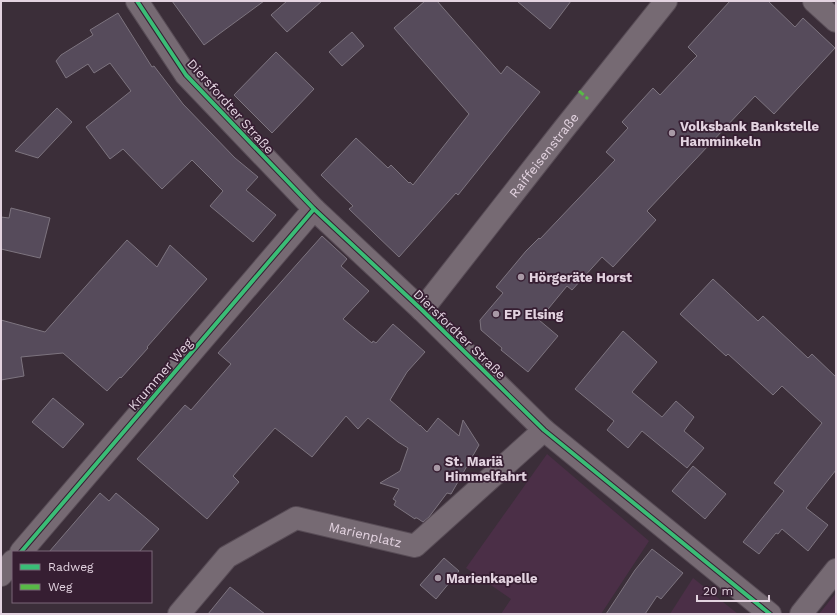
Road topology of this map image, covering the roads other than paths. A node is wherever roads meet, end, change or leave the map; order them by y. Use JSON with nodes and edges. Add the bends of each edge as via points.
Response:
{"nodes":[{"id":1,"x":137,"y":1,"type":"edge"},
{"id":2,"x":666,"y":1,"type":"edge"},
{"id":3,"x":814,"y":1,"type":"edge"},
{"id":4,"x":836,"y":21,"type":"edge"},
{"id":5,"x":314,"y":209,"type":"junction"},
{"id":6,"x":422,"y":310,"type":"junction"},
{"id":7,"x":544,"y":430,"type":"junction"},
{"id":8,"x":22,"y":551,"type":"edge"},
{"id":9,"x":12,"y":563,"type":"edge"},
{"id":10,"x":836,"y":570,"type":"edge"},
{"id":11,"x":1,"y":576,"type":"edge"},
{"id":12,"x":179,"y":614,"type":"edge"},
{"id":13,"x":770,"y":614,"type":"edge"},
{"id":14,"x":801,"y":614,"type":"edge"}],
"edges":[{"from":1,"to":5,"type":"street","name":"Diersfordter Straße","via":[[186,74]]},
{"from":2,"to":6,"type":"street","name":"Raiffeisenstraße"},
{"from":3,"to":4,"type":"street"},
{"from":5,"to":6,"type":"street","name":"Diersfordter Straße"},
{"from":5,"to":8,"type":"street","name":"Krummer Weg"},
{"from":6,"to":7,"type":"street","name":"Diersfordter Straße"},
{"from":7,"to":12,"type":"street","name":"Marienplatz","via":[[415,546],[296,518],[227,557]]},
{"from":7,"to":13,"type":"street","name":"Diersfordter Straße"},
{"from":9,"to":11,"type":"street"},
{"from":10,"to":14,"type":"street"}]}
